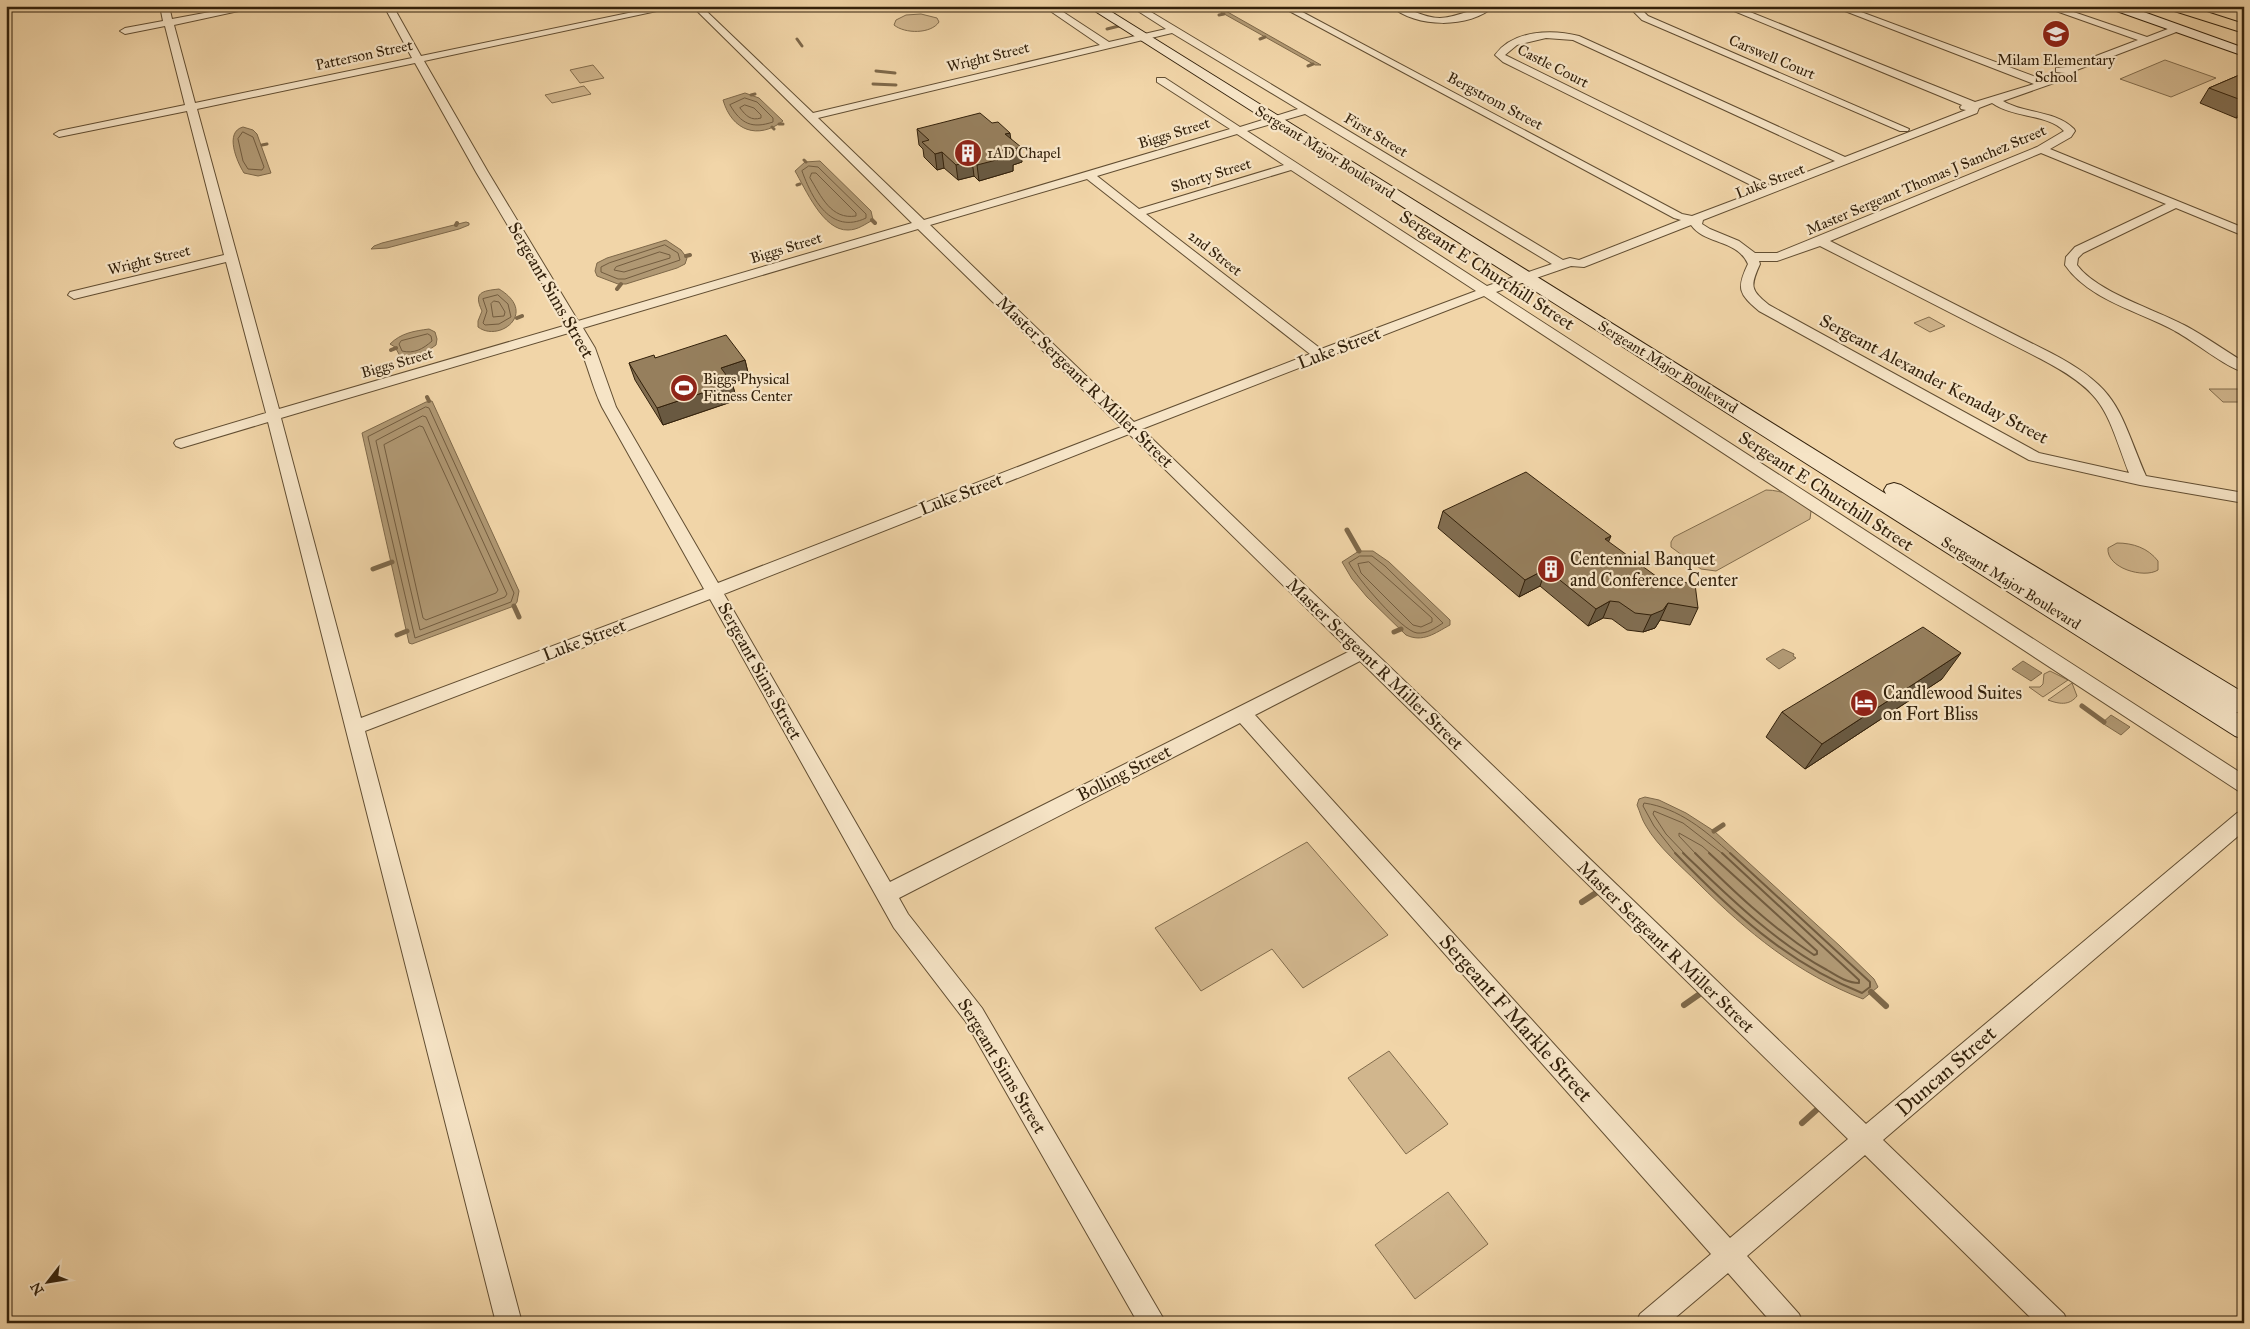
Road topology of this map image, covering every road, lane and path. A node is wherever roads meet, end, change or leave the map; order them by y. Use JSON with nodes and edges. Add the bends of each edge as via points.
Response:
{"nodes":[{"id":1,"x":164,"y":6,"type":"edge"},
{"id":2,"x":258,"y":6,"type":"edge"},
{"id":3,"x":388,"y":6,"type":"edge"},
{"id":4,"x":676,"y":6,"type":"edge"},
{"id":5,"x":696,"y":6,"type":"edge"},
{"id":6,"x":1047,"y":6,"type":"edge"},
{"id":7,"x":1093,"y":6,"type":"edge"},
{"id":8,"x":1108,"y":6,"type":"edge"},
{"id":9,"x":1134,"y":6,"type":"edge"},
{"id":10,"x":1284,"y":6,"type":"edge"},
{"id":11,"x":1395,"y":6,"type":"edge"},
{"id":12,"x":1490,"y":6,"type":"edge"},
{"id":13,"x":1643,"y":6,"type":"edge"},
{"id":14,"x":1726,"y":6,"type":"edge"},
{"id":15,"x":1836,"y":6,"type":"edge"},
{"id":16,"x":2046,"y":6,"type":"edge"},
{"id":17,"x":2115,"y":6,"type":"edge"},
{"id":18,"x":2174,"y":6,"type":"edge"},
{"id":19,"x":2189,"y":6,"type":"edge"},
{"id":20,"x":170,"y":23,"type":"junction"},
{"id":21,"x":2244,"y":24,"type":"edge"},
{"id":22,"x":2244,"y":28,"type":"edge"},
{"id":23,"x":2176,"y":29,"type":"junction"},
{"id":24,"x":1173,"y":30,"type":"junction"},
{"id":25,"x":125,"y":31,"type":"dead end"},
{"id":26,"x":1148,"y":36,"type":"junction"},
{"id":27,"x":2147,"y":40,"type":"junction"},
{"id":28,"x":1107,"y":45,"type":"junction"},
{"id":29,"x":2244,"y":52,"type":"edge"},
{"id":30,"x":418,"y":59,"type":"junction"},
{"id":31,"x":2068,"y":70,"type":"junction"},
{"id":32,"x":1161,"y":80,"type":"dead end"},
{"id":33,"x":2032,"y":80,"type":"junction"},
{"id":34,"x":2044,"y":84,"type":"junction"},
{"id":35,"x":1993,"y":99,"type":"junction"},
{"id":36,"x":1975,"y":106,"type":"junction"},
{"id":37,"x":191,"y":107,"type":"junction"},
{"id":38,"x":1307,"y":110,"type":"junction"},
{"id":39,"x":811,"y":118,"type":"junction"},
{"id":40,"x":1279,"y":118,"type":"junction"},
{"id":41,"x":1904,"y":129,"type":"junction"},
{"id":42,"x":1238,"y":130,"type":"junction"},
{"id":43,"x":59,"y":134,"type":"dead end"},
{"id":44,"x":2041,"y":148,"type":"junction"},
{"id":45,"x":1838,"y":159,"type":"junction"},
{"id":46,"x":1292,"y":166,"type":"junction"},
{"id":47,"x":1090,"y":176,"type":"junction"},
{"id":48,"x":1764,"y":187,"type":"junction"},
{"id":49,"x":2177,"y":203,"type":"junction"},
{"id":50,"x":1137,"y":213,"type":"junction"},
{"id":51,"x":1678,"y":216,"type":"junction"},
{"id":52,"x":1693,"y":220,"type":"junction"},
{"id":53,"x":923,"y":225,"type":"junction"},
{"id":54,"x":2244,"y":232,"type":"edge"},
{"id":55,"x":1820,"y":241,"type":"junction"},
{"id":56,"x":231,"y":257,"type":"junction"},
{"id":57,"x":1752,"y":257,"type":"junction"},
{"id":58,"x":1566,"y":264,"type":"junction"},
{"id":59,"x":1533,"y":275,"type":"junction"},
{"id":60,"x":1486,"y":291,"type":"junction"},
{"id":61,"x":74,"y":295,"type":"dead end"},
{"id":62,"x":576,"y":328,"type":"junction"},
{"id":63,"x":1320,"y":355,"type":"junction"},
{"id":64,"x":2244,"y":368,"type":"edge"},
{"id":65,"x":273,"y":416,"type":"junction"},
{"id":66,"x":1131,"y":428,"type":"junction"},
{"id":67,"x":181,"y":444,"type":"dead end"},
{"id":68,"x":2140,"y":480,"type":"junction"},
{"id":69,"x":2243,"y":498,"type":"edge"},
{"id":70,"x":1984,"y":556,"type":"junction"},
{"id":71,"x":714,"y":591,"type":"junction"},
{"id":72,"x":1363,"y":652,"type":"junction"},
{"id":73,"x":2244,"y":705,"type":"edge"},
{"id":74,"x":1242,"y":714,"type":"junction"},
{"id":75,"x":354,"y":728,"type":"junction"},
{"id":76,"x":2244,"y":729,"type":"edge"},
{"id":77,"x":2244,"y":785,"type":"edge"},
{"id":78,"x":2244,"y":819,"type":"edge"},
{"id":79,"x":886,"y":894,"type":"junction"},
{"id":80,"x":1866,"y":1140,"type":"junction"},
{"id":81,"x":1729,"y":1255,"type":"junction"},
{"id":82,"x":509,"y":1323,"type":"edge"},
{"id":83,"x":1153,"y":1323,"type":"edge"},
{"id":84,"x":1649,"y":1323,"type":"edge"},
{"id":85,"x":1790,"y":1323,"type":"edge"},
{"id":86,"x":2055,"y":1323,"type":"edge"}],
"edges":[{"from":1,"to":20,"type":"street"},
{"from":2,"to":20,"type":"street"},
{"from":3,"to":30,"type":"street","name":"Sergeant Sims Street"},
{"from":4,"to":30,"type":"street","name":"Patterson Street"},
{"from":5,"to":39,"type":"street","name":"Master Sergeant R Miller Street"},
{"from":6,"to":28,"type":"street"},
{"from":7,"to":26,"type":"street","name":"Sergeant Major Boulevard"},
{"from":8,"to":26,"type":"street","name":"Sergeant Major Boulevard"},
{"from":9,"to":24,"type":"street","name":"First Street"},
{"from":10,"to":51,"type":"street","name":"Bergstrom Street"},
{"from":11,"to":12,"type":"street","via":[[1420,18],[1442,20],[1470,15]]},
{"from":13,"to":41,"type":"street","name":"Carswell Court","via":[[1638,11],[1644,18]]},
{"from":14,"to":36,"type":"street","name":"Carswell Court"},
{"from":15,"to":33,"type":"street"},
{"from":16,"to":27,"type":"street"},
{"from":17,"to":23,"type":"street"},
{"from":18,"to":22,"type":"highway"},
{"from":19,"to":21,"type":"highway"},
{"from":20,"to":25,"type":"street"},
{"from":20,"to":37,"type":"street"},
{"from":23,"to":27,"type":"street","name":"Luke Street"},
{"from":23,"to":29,"type":"street"},
{"from":24,"to":26,"type":"street","name":"Wright Street"},
{"from":24,"to":38,"type":"street","name":"First Street"},
{"from":26,"to":28,"type":"street","name":"Wright Street"},
{"from":26,"to":40,"type":"street","name":"Sergeant Major Boulevard"},
{"from":27,"to":31,"type":"street","name":"Luke Street"},
{"from":28,"to":39,"type":"street","name":"Wright Street"},
{"from":30,"to":37,"type":"street","name":"Patterson Street"},
{"from":30,"to":62,"type":"street","name":"Sergeant Sims Street"},
{"from":31,"to":33,"type":"street","name":"Luke Street","via":[[2060,69]]},
{"from":31,"to":34,"type":"street","name":"Luke Street","via":[[2071,74]]},
{"from":32,"to":42,"type":"street","name":"Sergeant E Churchill Street"},
{"from":33,"to":34,"type":"street"},
{"from":33,"to":35,"type":"street","name":"Luke Street","via":[[1996,94]]},
{"from":34,"to":35,"type":"street","name":"Luke Street"},
{"from":35,"to":36,"type":"street","name":"Luke Street"},
{"from":35,"to":44,"type":"street","name":"Master Sergeant Thomas J Sanchez Street","via":[[2014,110],[2066,125],[2070,131],[2067,135]]},
{"from":36,"to":41,"type":"street","name":"Luke Street","via":[[1962,107]]},
{"from":36,"to":45,"type":"street","name":"Luke Street","via":[[1973,111]]},
{"from":37,"to":43,"type":"street","name":"Patterson Street"},
{"from":37,"to":56,"type":"street"},
{"from":38,"to":40,"type":"street","name":"Biggs Street"},
{"from":38,"to":58,"type":"street","name":"First Street"},
{"from":39,"to":53,"type":"street","name":"Master Sergeant R Miller Street"},
{"from":40,"to":42,"type":"street","name":"Biggs Street"},
{"from":40,"to":59,"type":"street","name":"Sergeant Major Boulevard"},
{"from":41,"to":45,"type":"street","name":"Luke Street"},
{"from":42,"to":46,"type":"street","name":"Sergeant E Churchill Street"},
{"from":42,"to":47,"type":"street","name":"Biggs Street"},
{"from":44,"to":49,"type":"street"},
{"from":44,"to":55,"type":"street","name":"Master Sergeant Thomas J Sanchez Street"},
{"from":45,"to":48,"type":"street","name":"Luke Street"},
{"from":45,"to":48,"type":"street","name":"Castle Court","via":[[1576,38],[1537,37],[1511,44],[1500,54],[1506,60]]},
{"from":46,"to":50,"type":"street","name":"Shorty Street"},
{"from":46,"to":60,"type":"street","name":"Sergeant E Churchill Street"},
{"from":47,"to":50,"type":"street","name":"2nd Street"},
{"from":47,"to":53,"type":"street","name":"Biggs Street"},
{"from":48,"to":51,"type":"street","name":"Luke Street"},
{"from":48,"to":52,"type":"street","name":"Luke Street"},
{"from":49,"to":54,"type":"street"},
{"from":49,"to":64,"type":"street","via":[[2079,250],[2072,257],[2071,265],[2079,276],[2099,289],[2180,328]]},
{"from":50,"to":63,"type":"street","name":"2nd Street"},
{"from":51,"to":52,"type":"street","name":"Bergstrom Street"},
{"from":51,"to":58,"type":"street","name":"Luke Street","via":[[1570,257]]},
{"from":52,"to":57,"type":"street","via":[[1696,227],[1724,238]]},
{"from":52,"to":58,"type":"street","name":"Luke Street","via":[[1580,264]]},
{"from":53,"to":62,"type":"street","name":"Biggs Street"},
{"from":53,"to":66,"type":"street","name":"Master Sergeant R Miller Street"},
{"from":55,"to":57,"type":"street","name":"Master Sergeant Thomas J Sanchez Street","via":[[1777,257]]},
{"from":55,"to":68,"type":"street","via":[[2046,356],[2094,386],[2110,405]]},
{"from":56,"to":61,"type":"street","name":"Wright Street"},
{"from":56,"to":65,"type":"street"},
{"from":57,"to":68,"type":"street","name":"Sergeant Alexander Kenaday Street","via":[[1754,264],[1745,282],[1746,290],[1764,308],[2034,457]]},
{"from":58,"to":59,"type":"street","name":"Luke Street"},
{"from":59,"to":60,"type":"street","name":"Luke Street"},
{"from":59,"to":70,"type":"street","name":"Sergeant Major Boulevard"},
{"from":60,"to":63,"type":"street","name":"Luke Street"},
{"from":60,"to":77,"type":"street","name":"Sergeant E Churchill Street"},
{"from":62,"to":65,"type":"street","name":"Biggs Street"},
{"from":62,"to":71,"type":"street","name":"Sergeant Sims Street","via":[[588,348],[595,376],[609,407]]},
{"from":63,"to":66,"type":"street","name":"Luke Street"},
{"from":65,"to":67,"type":"street","name":"Biggs Street"},
{"from":65,"to":75,"type":"street"},
{"from":66,"to":71,"type":"street","name":"Luke Street"},
{"from":66,"to":72,"type":"street","name":"Master Sergeant R Miller Street"},
{"from":68,"to":69,"type":"street","name":"Sergeant Alexander Kenaday Street"},
{"from":70,"to":73,"type":"street","name":"Sergeant Major Boulevard"},
{"from":70,"to":76,"type":"street","name":"Sergeant Major Boulevard"},
{"from":71,"to":75,"type":"street","name":"Luke Street"},
{"from":71,"to":79,"type":"street","name":"Sergeant Sims Street"},
{"from":72,"to":74,"type":"street","name":"Bolling Street"},
{"from":72,"to":80,"type":"street","name":"Master Sergeant R Miller Street"},
{"from":74,"to":79,"type":"street","name":"Bolling Street"},
{"from":74,"to":81,"type":"street","name":"Sergeant F Markle Street"},
{"from":75,"to":82,"type":"street"},
{"from":78,"to":80,"type":"street","name":"Duncan Street"},
{"from":79,"to":83,"type":"street","name":"Sergeant Sims Street","via":[[916,942],[974,1015]]},
{"from":80,"to":81,"type":"street","name":"Duncan Street"},
{"from":80,"to":86,"type":"street","name":"Master Sergeant R Miller Street"},
{"from":81,"to":84,"type":"street","name":"Duncan Street"},
{"from":81,"to":85,"type":"street","name":"Sergeant F Markle Street"}]}
